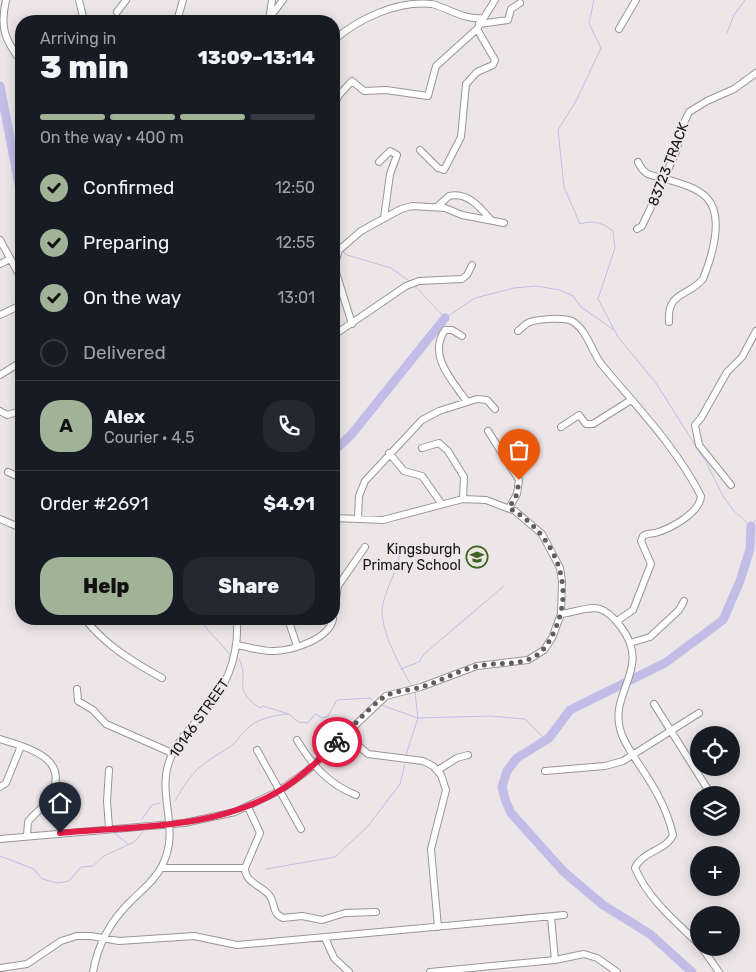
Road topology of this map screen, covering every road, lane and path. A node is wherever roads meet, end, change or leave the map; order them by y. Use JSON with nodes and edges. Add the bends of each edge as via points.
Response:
{"nodes":[{"id":1,"x":6,"y":0,"type":"edge"},
{"id":2,"x":79,"y":0,"type":"edge"},
{"id":3,"x":126,"y":0,"type":"edge"},
{"id":4,"x":183,"y":0,"type":"edge"},
{"id":5,"x":272,"y":0,"type":"edge"},
{"id":6,"x":495,"y":0,"type":"edge"},
{"id":7,"x":636,"y":0,"type":"edge"},
{"id":8,"x":280,"y":1,"type":"edge"},
{"id":9,"x":520,"y":3,"type":"dead end"},
{"id":10,"x":116,"y":12,"type":"dead end"},
{"id":11,"x":83,"y":15,"type":"edge"},
{"id":12,"x":179,"y":15,"type":"edge"},
{"id":13,"x":269,"y":15,"type":"edge"},
{"id":14,"x":271,"y":15,"type":"edge"},
{"id":15,"x":484,"y":18,"type":"junction"},
{"id":16,"x":478,"y":27,"type":"junction"},
{"id":17,"x":619,"y":29,"type":"dead end"},
{"id":18,"x":340,"y":36,"type":"edge"},
{"id":19,"x":15,"y":52,"type":"edge"},
{"id":20,"x":756,"y":73,"type":"edge"},
{"id":21,"x":340,"y":94,"type":"edge"},
{"id":22,"x":420,"y":150,"type":"dead end"},
{"id":23,"x":379,"y":162,"type":"dead end"},
{"id":24,"x":638,"y":162,"type":"dead end"},
{"id":25,"x":663,"y":178,"type":"junction"},
{"id":26,"x":437,"y":207,"type":"junction"},
{"id":27,"x":384,"y":218,"type":"junction"},
{"id":28,"x":492,"y":220,"type":"junction"},
{"id":29,"x":504,"y":223,"type":"dead end"},
{"id":30,"x":637,"y":229,"type":"dead end"},
{"id":31,"x":0,"y":240,"type":"edge"},
{"id":32,"x":340,"y":250,"type":"edge"},
{"id":33,"x":10,"y":259,"type":"junction"},
{"id":34,"x":0,"y":264,"type":"edge"},
{"id":35,"x":472,"y":265,"type":"dead end"},
{"id":36,"x":15,"y":268,"type":"edge"},
{"id":37,"x":340,"y":288,"type":"edge"},
{"id":38,"x":15,"y":308,"type":"edge"},
{"id":39,"x":0,"y":315,"type":"edge"},
{"id":40,"x":669,"y":322,"type":"dead end"},
{"id":41,"x":352,"y":324,"type":"junction"},
{"id":42,"x":340,"y":331,"type":"edge"},
{"id":43,"x":518,"y":331,"type":"dead end"},
{"id":44,"x":756,"y":331,"type":"edge"},
{"id":45,"x":462,"y":336,"type":"dead end"},
{"id":46,"x":15,"y":366,"type":"edge"},
{"id":47,"x":0,"y":375,"type":"edge"},
{"id":48,"x":631,"y":400,"type":"junction"},
{"id":49,"x":467,"y":402,"type":"junction"},
{"id":50,"x":495,"y":409,"type":"dead end"},
{"id":51,"x":0,"y":411,"type":"edge"},
{"id":52,"x":15,"y":413,"type":"edge"},
{"id":53,"x":561,"y":427,"type":"dead end"},
{"id":54,"x":488,"y":431,"type":"dead end"},
{"id":55,"x":422,"y":448,"type":"dead end"},
{"id":56,"x":390,"y":453,"type":"junction"},
{"id":57,"x":8,"y":472,"type":"dead end"},
{"id":58,"x":15,"y":475,"type":"edge"},
{"id":59,"x":731,"y":485,"type":"dead end"},
{"id":60,"x":463,"y":499,"type":"junction"},
{"id":61,"x":441,"y":503,"type":"junction"},
{"id":62,"x":509,"y":508,"type":"junction"},
{"id":63,"x":340,"y":518,"type":"edge"},
{"id":64,"x":0,"y":519,"type":"edge"},
{"id":65,"x":358,"y":519,"type":"junction"},
{"id":66,"x":15,"y":525,"type":"edge"},
{"id":67,"x":365,"y":547,"type":"dead end"},
{"id":68,"x":340,"y":583,"type":"edge"},
{"id":69,"x":684,"y":601,"type":"dead end"},
{"id":70,"x":561,"y":614,"type":"junction"},
{"id":71,"x":617,"y":621,"type":"junction"},
{"id":72,"x":90,"y":625,"type":"edge"},
{"id":73,"x":237,"y":625,"type":"edge"},
{"id":74,"x":290,"y":625,"type":"edge"},
{"id":75,"x":331,"y":625,"type":"edge"},
{"id":76,"x":630,"y":643,"type":"junction"},
{"id":77,"x":237,"y":645,"type":"junction"},
{"id":78,"x":297,"y":646,"type":"junction"},
{"id":79,"x":162,"y":678,"type":"dead end"},
{"id":80,"x":77,"y":689,"type":"dead end"},
{"id":81,"x":654,"y":704,"type":"dead end"},
{"id":82,"x":699,"y":713,"type":"dead end"},
{"id":83,"x":671,"y":732,"type":"junction"},
{"id":84,"x":345,"y":734,"type":"junction"},
{"id":85,"x":0,"y":739,"type":"edge"},
{"id":86,"x":297,"y":740,"type":"dead end"},
{"id":87,"x":22,"y":746,"type":"junction"},
{"id":88,"x":257,"y":750,"type":"dead end"},
{"id":89,"x":172,"y":753,"type":"junction"},
{"id":90,"x":468,"y":755,"type":"dead end"},
{"id":91,"x":634,"y":756,"type":"junction"},
{"id":92,"x":313,"y":765,"type":"junction"},
{"id":93,"x":109,"y":770,"type":"dead end"},
{"id":94,"x":438,"y":770,"type":"junction"},
{"id":95,"x":545,"y":771,"type":"dead end"},
{"id":96,"x":706,"y":786,"type":"edge"},
{"id":97,"x":0,"y":787,"type":"edge"},
{"id":98,"x":279,"y":791,"type":"junction"},
{"id":99,"x":356,"y":796,"type":"dead end"},
{"id":100,"x":248,"y":806,"type":"junction"},
{"id":101,"x":171,"y":823,"type":"junction"},
{"id":102,"x":109,"y":828,"type":"junction"},
{"id":103,"x":301,"y":830,"type":"dead end"},
{"id":104,"x":27,"y":836,"type":"junction"},
{"id":105,"x":0,"y":839,"type":"edge"},
{"id":106,"x":162,"y":868,"type":"junction"},
{"id":107,"x":244,"y":868,"type":"junction"},
{"id":108,"x":376,"y":912,"type":"dead end"},
{"id":109,"x":564,"y":915,"type":"dead end"},
{"id":110,"x":551,"y":917,"type":"junction"},
{"id":111,"x":438,"y":927,"type":"junction"},
{"id":112,"x":690,"y":936,"type":"edge"},
{"id":113,"x":325,"y":938,"type":"junction"},
{"id":114,"x":103,"y":939,"type":"junction"},
{"id":115,"x":708,"y":956,"type":"edge"},
{"id":116,"x":555,"y":960,"type":"junction"},
{"id":117,"x":0,"y":968,"type":"edge"},
{"id":118,"x":93,"y":972,"type":"edge"},
{"id":119,"x":349,"y":972,"type":"edge"},
{"id":120,"x":430,"y":972,"type":"edge"},
{"id":121,"x":617,"y":972,"type":"edge"},
{"id":122,"x":719,"y":972,"type":"edge"}],
"edges":[{"from":1,"to":19,"type":"street","via":[[2,26]]},
{"from":2,"to":11,"type":"street"},
{"from":3,"to":10,"type":"street"},
{"from":4,"to":12,"type":"street"},
{"from":5,"to":13,"type":"street"},
{"from":6,"to":15,"type":"street"},
{"from":7,"to":17,"type":"street"},
{"from":8,"to":14,"type":"street"},
{"from":9,"to":16,"type":"street","via":[[511,9],[508,20]]},
{"from":15,"to":16,"type":"street"},
{"from":15,"to":18,"type":"street","via":[[465,17],[431,3],[415,2],[368,15]]},
{"from":16,"to":21,"type":"street","via":[[436,66],[426,97],[386,90],[364,91],[352,81]]},
{"from":16,"to":22,"type":"street","via":[[495,60],[493,65],[474,74],[466,84],[461,137],[444,170]]},
{"from":20,"to":25,"type":"street","name":"83723 TRACK","via":[[689,112],[676,152]]},
{"from":23,"to":27,"type":"street","via":[[390,152],[397,155],[389,180]]},
{"from":24,"to":25,"type":"street","via":[[649,176]]},
{"from":25,"to":30,"type":"street","name":"83723 TRACK","via":[[643,225]]},
{"from":25,"to":40,"type":"street","via":[[708,198],[716,220],[703,279],[674,300]]},
{"from":26,"to":27,"type":"street","via":[[406,207]]},
{"from":26,"to":28,"type":"street"},
{"from":26,"to":28,"type":"street","via":[[449,196],[462,196],[478,205]]},
{"from":27,"to":32,"type":"street","via":[[354,236]]},
{"from":28,"to":29,"type":"street"},
{"from":31,"to":33,"type":"street"},
{"from":33,"to":34,"type":"street"},
{"from":33,"to":36,"type":"street"},
{"from":35,"to":41,"type":"street","via":[[462,279],[426,280],[411,284]]},
{"from":37,"to":41,"type":"street"},
{"from":38,"to":39,"type":"street"},
{"from":41,"to":42,"type":"street"},
{"from":43,"to":48,"type":"street","via":[[532,321],[561,318],[573,322],[586,335],[602,364]]},
{"from":44,"to":59,"type":"street","via":[[742,357],[727,372],[694,425],[699,445]]},
{"from":45,"to":49,"type":"street","via":[[445,330],[438,352]]},
{"from":46,"to":47,"type":"street"},
{"from":48,"to":53,"type":"street","via":[[593,424],[586,424],[577,416]]},
{"from":48,"to":71,"type":"street","via":[[659,430],[701,500],[689,515],[666,529],[643,536],[641,541],[651,564],[633,610]]},
{"from":49,"to":50,"type":"street","via":[[485,399]]},
{"from":49,"to":56,"type":"street","via":[[427,416]]},
{"from":51,"to":52,"type":"street","via":[[6,415]]},
{"from":54,"to":62,"type":"street","via":[[519,480],[517,494]]},
{"from":55,"to":60,"type":"street","via":[[439,443],[448,451],[464,477]]},
{"from":56,"to":61,"type":"street","via":[[404,471],[422,476]]},
{"from":56,"to":65,"type":"street","via":[[365,481],[359,496]]},
{"from":57,"to":58,"type":"street"},
{"from":60,"to":61,"type":"street"},
{"from":60,"to":62,"type":"street","via":[[486,500]]},
{"from":61,"to":65,"type":"street","via":[[392,518]]},
{"from":62,"to":70,"type":"street","via":[[535,527],[554,555],[562,581]]},
{"from":63,"to":65,"type":"street"},
{"from":64,"to":66,"type":"street"},
{"from":67,"to":68,"type":"street"},
{"from":69,"to":76,"type":"street","via":[[679,610],[650,637]]},
{"from":70,"to":71,"type":"street","via":[[597,608],[611,613]]},
{"from":70,"to":84,"type":"street","via":[[552,638],[535,657],[477,666],[421,687],[390,694]]},
{"from":71,"to":76,"type":"street"},
{"from":72,"to":79,"type":"street","via":[[100,638]]},
{"from":73,"to":77,"type":"street","name":"10146 STREET"},
{"from":74,"to":78,"type":"street"},
{"from":75,"to":78,"type":"street","via":[[322,636]]},
{"from":76,"to":91,"type":"street","via":[[633,665],[618,717],[620,730]]},
{"from":77,"to":78,"type":"street","via":[[275,651]]},
{"from":77,"to":89,"type":"street","name":"10146 STREET","via":[[222,690]]},
{"from":80,"to":89,"type":"street","via":[[78,701],[93,710],[106,724]]},
{"from":81,"to":83,"type":"street"},
{"from":82,"to":83,"type":"street"},
{"from":83,"to":91,"type":"street"},
{"from":83,"to":96,"type":"street"},
{"from":84,"to":92,"type":"street"},
{"from":84,"to":94,"type":"street","via":[[362,751],[423,761]]},
{"from":85,"to":87,"type":"street"},
{"from":86,"to":92,"type":"street"},
{"from":87,"to":97,"type":"street","via":[[6,783]]},
{"from":87,"to":104,"type":"street","via":[[48,759],[56,779],[49,800],[28,822]]},
{"from":88,"to":98,"type":"street"},
{"from":89,"to":101,"type":"street","name":"10146 STREET","via":[[165,783]]},
{"from":90,"to":94,"type":"street"},
{"from":91,"to":95,"type":"street","via":[[615,764]]},
{"from":91,"to":112,"type":"street","via":[[661,800],[673,835],[635,868],[674,923]]},
{"from":92,"to":98,"type":"street"},
{"from":92,"to":99,"type":"street","via":[[332,784]]},
{"from":93,"to":102,"type":"street"},
{"from":94,"to":111,"type":"street","via":[[446,790],[430,849]]},
{"from":98,"to":100,"type":"street"},
{"from":98,"to":103,"type":"street"},
{"from":100,"to":101,"type":"street","via":[[219,816]]},
{"from":100,"to":107,"type":"street","via":[[260,833]]},
{"from":101,"to":102,"type":"street"},
{"from":101,"to":106,"type":"street","name":"10146 STREET","via":[[169,848]]},
{"from":102,"to":104,"type":"street"},
{"from":104,"to":105,"type":"street"},
{"from":106,"to":107,"type":"street"},
{"from":106,"to":114,"type":"street","name":"10146 STREET","via":[[115,917]]},
{"from":107,"to":108,"type":"street","via":[[248,878],[270,895],[275,913],[283,918],[302,916],[322,920],[345,914]]},
{"from":109,"to":110,"type":"street"},
{"from":110,"to":111,"type":"street"},
{"from":110,"to":116,"type":"street"},
{"from":111,"to":113,"type":"street"},
{"from":113,"to":114,"type":"street","via":[[237,945],[194,936],[119,941]]},
{"from":113,"to":119,"type":"street","via":[[334,958]]},
{"from":114,"to":117,"type":"street","via":[[86,936],[68,938],[32,962]]},
{"from":114,"to":118,"type":"street","name":"10146 STREET"},
{"from":115,"to":122,"type":"street"},
{"from":116,"to":120,"type":"street"},
{"from":116,"to":121,"type":"street","via":[[591,955]]}]}
